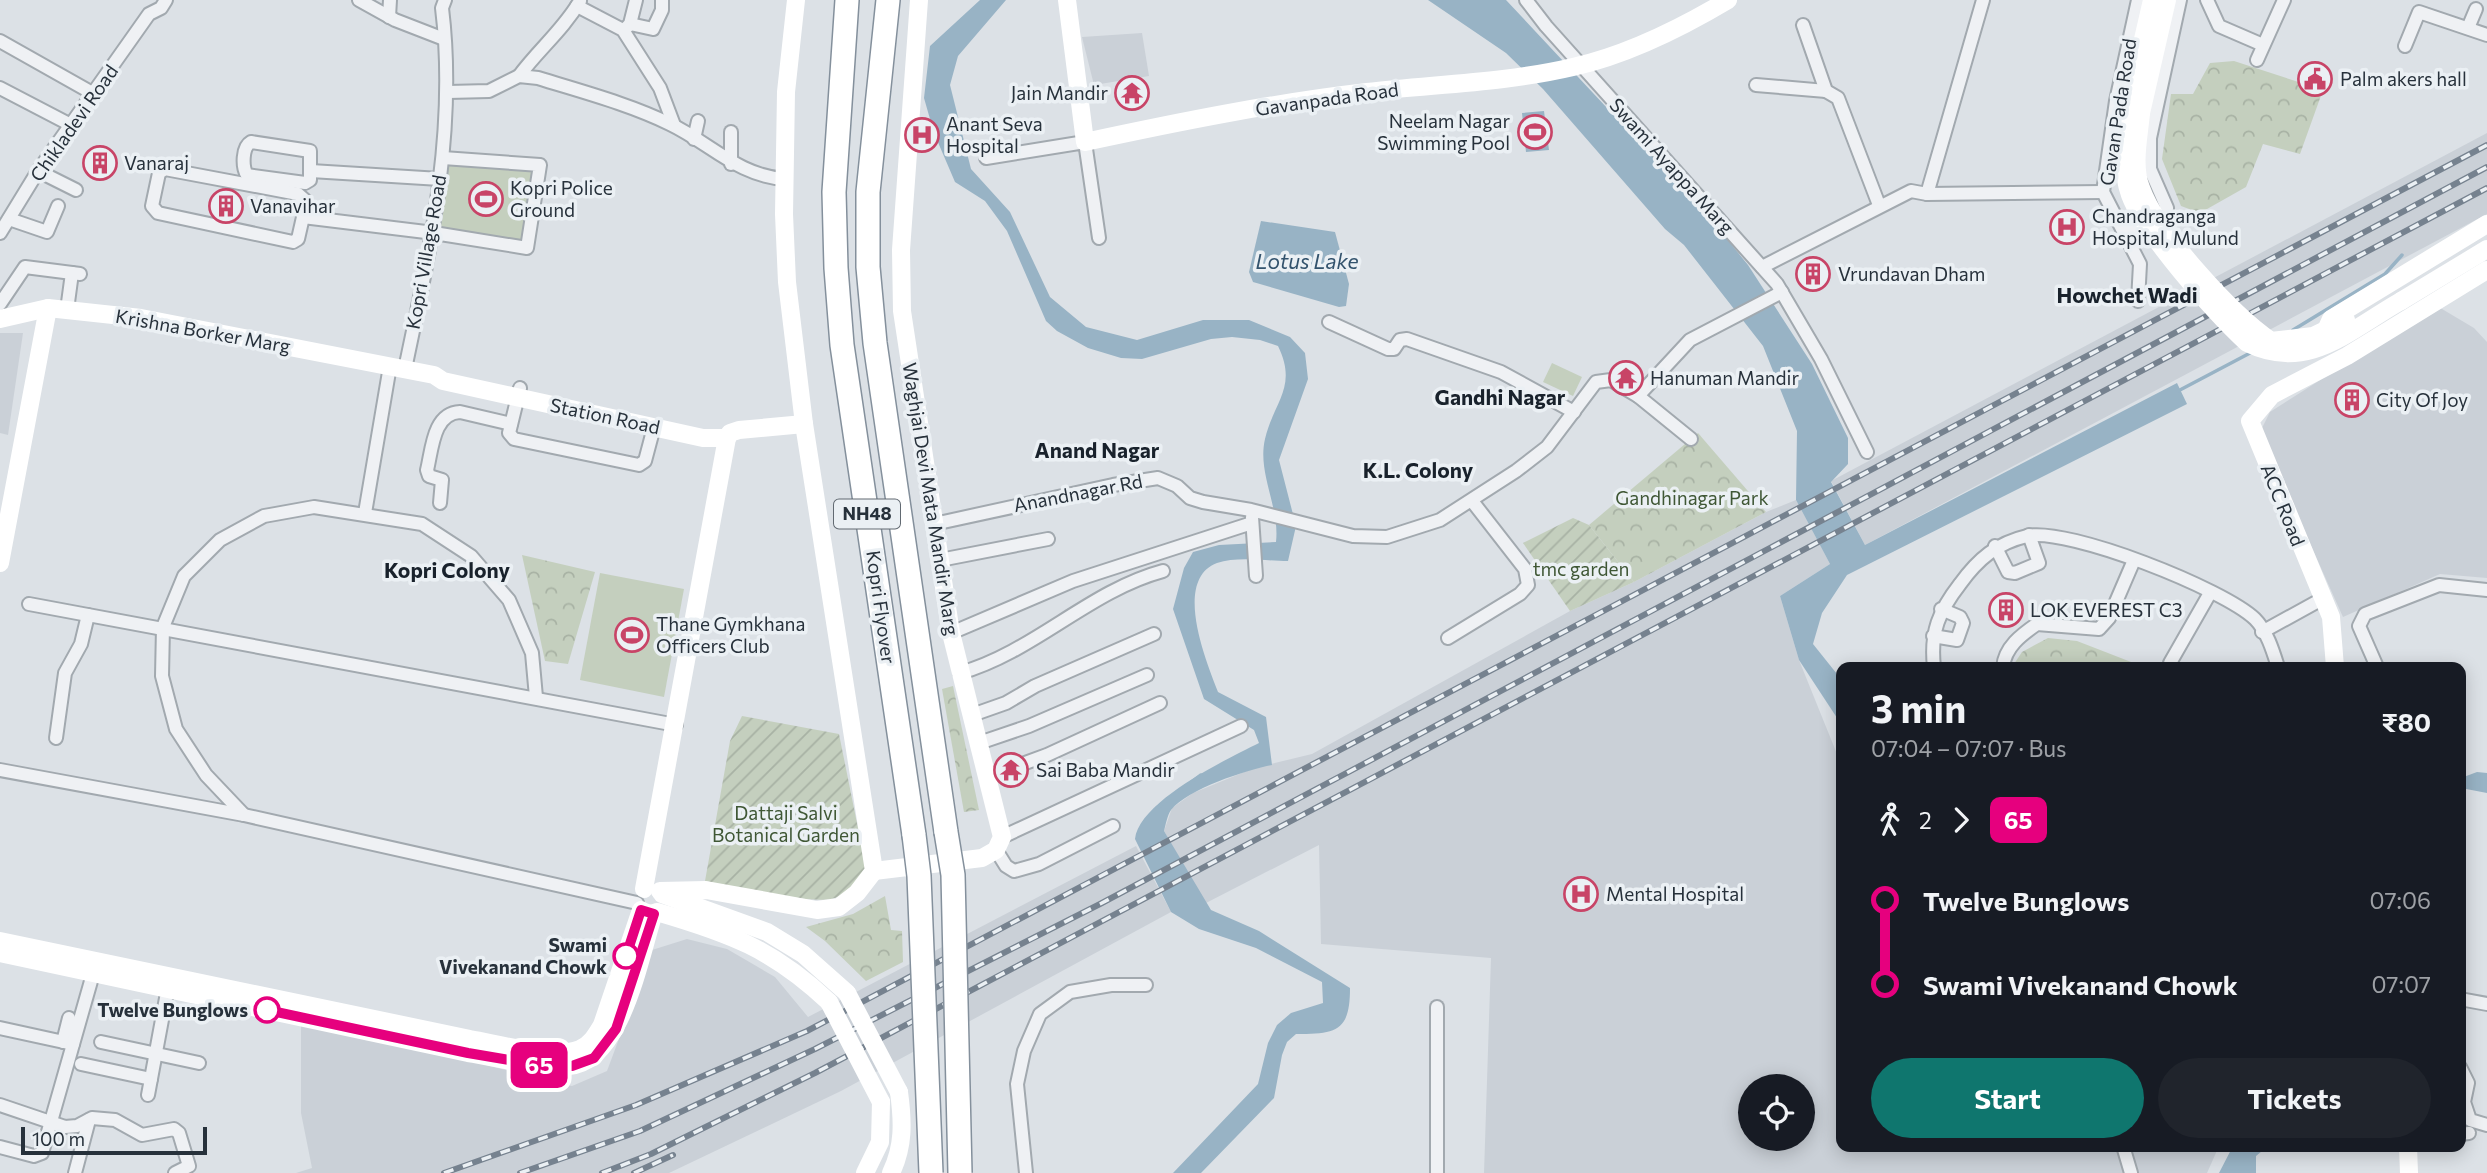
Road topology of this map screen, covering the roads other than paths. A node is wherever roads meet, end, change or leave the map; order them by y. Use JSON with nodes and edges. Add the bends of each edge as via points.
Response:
{"nodes":[{"id":1,"x":150,"y":0,"type":"edge"},
{"id":2,"x":166,"y":0,"type":"edge"},
{"id":3,"x":359,"y":0,"type":"edge"},
{"id":4,"x":390,"y":0,"type":"edge"},
{"id":5,"x":445,"y":0,"type":"edge"},
{"id":6,"x":631,"y":0,"type":"edge"},
{"id":7,"x":636,"y":0,"type":"edge"},
{"id":8,"x":662,"y":0,"type":"edge"},
{"id":9,"x":796,"y":0,"type":"edge"},
{"id":10,"x":847,"y":0,"type":"edge"},
{"id":11,"x":1067,"y":0,"type":"edge"},
{"id":12,"x":1526,"y":0,"type":"edge"},
{"id":13,"x":1728,"y":0,"type":"edge"},
{"id":14,"x":1983,"y":0,"type":"edge"},
{"id":15,"x":2138,"y":0,"type":"edge"},
{"id":16,"x":2152,"y":0,"type":"edge"},
{"id":17,"x":2167,"y":0,"type":"edge"},
{"id":18,"x":2180,"y":0,"type":"edge"},
{"id":19,"x":2207,"y":0,"type":"edge"},
{"id":20,"x":2284,"y":0,"type":"edge"},
{"id":21,"x":579,"y":3,"type":"edge"},
{"id":22,"x":918,"y":8,"type":"edge"},
{"id":23,"x":887,"y":10,"type":"edge"},
{"id":24,"x":149,"y":14,"type":"junction"},
{"id":25,"x":390,"y":17,"type":"junction"},
{"id":26,"x":2472,"y":19,"type":"junction"},
{"id":27,"x":1803,"y":25,"type":"dead end"},
{"id":28,"x":2487,"y":26,"type":"edge"},
{"id":29,"x":624,"y":27,"type":"junction"},
{"id":30,"x":2487,"y":35,"type":"edge"},
{"id":31,"x":444,"y":39,"type":"junction"},
{"id":32,"x":0,"y":41,"type":"edge"},
{"id":33,"x":2263,"y":45,"type":"junction"},
{"id":34,"x":2404,"y":46,"type":"dead end"},
{"id":35,"x":2257,"y":60,"type":"dead end"},
{"id":36,"x":1576,"y":66,"type":"junction"},
{"id":37,"x":519,"y":76,"type":"junction"},
{"id":38,"x":1756,"y":85,"type":"dead end"},
{"id":39,"x":116,"y":87,"type":"dead end"},
{"id":40,"x":0,"y":88,"type":"edge"},
{"id":41,"x":97,"y":89,"type":"junction"},
{"id":42,"x":1826,"y":91,"type":"junction"},
{"id":43,"x":449,"y":92,"type":"junction"},
{"id":44,"x":0,"y":96,"type":"edge"},
{"id":45,"x":2134,"y":111,"type":"junction"},
{"id":46,"x":698,"y":121,"type":"dead end"},
{"id":47,"x":674,"y":125,"type":"junction"},
{"id":48,"x":69,"y":128,"type":"junction"},
{"id":49,"x":731,"y":132,"type":"dead end"},
{"id":50,"x":694,"y":139,"type":"junction"},
{"id":51,"x":1085,"y":142,"type":"junction"},
{"id":52,"x":443,"y":158,"type":"junction"},
{"id":53,"x":986,"y":158,"type":"dead end"},
{"id":54,"x":731,"y":164,"type":"junction"},
{"id":55,"x":311,"y":171,"type":"junction"},
{"id":56,"x":38,"y":172,"type":"junction"},
{"id":57,"x":440,"y":179,"type":"junction"},
{"id":58,"x":785,"y":180,"type":"junction"},
{"id":59,"x":76,"y":190,"type":"dead end"},
{"id":60,"x":2103,"y":192,"type":"junction"},
{"id":61,"x":1927,"y":194,"type":"junction"},
{"id":62,"x":1879,"y":205,"type":"junction"},
{"id":63,"x":58,"y":206,"type":"dead end"},
{"id":64,"x":303,"y":217,"type":"junction"},
{"id":65,"x":9,"y":219,"type":"junction"},
{"id":66,"x":2487,"y":224,"type":"edge"},
{"id":67,"x":0,"y":233,"type":"edge"},
{"id":68,"x":434,"y":233,"type":"junction"},
{"id":69,"x":2124,"y":234,"type":"junction"},
{"id":70,"x":2487,"y":237,"type":"edge"},
{"id":71,"x":1099,"y":238,"type":"dead end"},
{"id":72,"x":2487,"y":249,"type":"edge"},
{"id":73,"x":1762,"y":267,"type":"junction"},
{"id":74,"x":2487,"y":270,"type":"edge"},
{"id":75,"x":1774,"y":291,"type":"junction"},
{"id":76,"x":2397,"y":297,"type":"junction"},
{"id":77,"x":2138,"y":301,"type":"dead end"},
{"id":78,"x":0,"y":304,"type":"edge"},
{"id":79,"x":48,"y":308,"type":"junction"},
{"id":80,"x":67,"y":310,"type":"junction"},
{"id":81,"x":0,"y":319,"type":"edge"},
{"id":82,"x":1329,"y":322,"type":"dead end"},
{"id":83,"x":397,"y":368,"type":"junction"},
{"id":84,"x":2314,"y":372,"type":"junction"},
{"id":85,"x":519,"y":393,"type":"junction"},
{"id":86,"x":1638,"y":396,"type":"junction"},
{"id":87,"x":1574,"y":412,"type":"junction"},
{"id":88,"x":631,"y":417,"type":"junction"},
{"id":89,"x":511,"y":424,"type":"junction"},
{"id":90,"x":804,"y":424,"type":"junction"},
{"id":91,"x":654,"y":427,"type":"junction"},
{"id":92,"x":720,"y":437,"type":"junction"},
{"id":93,"x":1690,"y":439,"type":"dead end"},
{"id":94,"x":1867,"y":452,"type":"dead end"},
{"id":95,"x":1472,"y":501,"type":"junction"},
{"id":96,"x":440,"y":503,"type":"dead end"},
{"id":97,"x":365,"y":513,"type":"junction"},
{"id":98,"x":1252,"y":516,"type":"junction"},
{"id":99,"x":934,"y":524,"type":"junction"},
{"id":100,"x":2029,"y":535,"type":"junction"},
{"id":101,"x":1048,"y":539,"type":"dead end"},
{"id":102,"x":1995,"y":546,"type":"junction"},
{"id":103,"x":2134,"y":560,"type":"junction"},
{"id":104,"x":940,"y":561,"type":"junction"},
{"id":105,"x":0,"y":563,"type":"edge"},
{"id":106,"x":1163,"y":571,"type":"dead end"},
{"id":107,"x":1256,"y":576,"type":"dead end"},
{"id":108,"x":2487,"y":590,"type":"edge"},
{"id":109,"x":2210,"y":593,"type":"junction"},
{"id":110,"x":2322,"y":599,"type":"junction"},
{"id":111,"x":29,"y":604,"type":"dead end"},
{"id":112,"x":1941,"y":609,"type":"junction"},
{"id":113,"x":88,"y":615,"type":"junction"},
{"id":114,"x":163,"y":628,"type":"junction"},
{"id":115,"x":2262,"y":632,"type":"junction"},
{"id":116,"x":951,"y":633,"type":"junction"},
{"id":117,"x":1154,"y":634,"type":"dead end"},
{"id":118,"x":1933,"y":636,"type":"junction"},
{"id":119,"x":1448,"y":638,"type":"dead end"},
{"id":120,"x":1934,"y":662,"type":"edge"},
{"id":121,"x":2003,"y":662,"type":"edge"},
{"id":122,"x":2171,"y":662,"type":"edge"},
{"id":123,"x":2276,"y":662,"type":"edge"},
{"id":124,"x":2335,"y":662,"type":"edge"},
{"id":125,"x":2375,"y":662,"type":"edge"},
{"id":126,"x":960,"y":673,"type":"junction"},
{"id":127,"x":1147,"y":675,"type":"dead end"},
{"id":128,"x":536,"y":697,"type":"junction"},
{"id":129,"x":1160,"y":703,"type":"dead end"},
{"id":130,"x":972,"y":715,"type":"junction"},
{"id":131,"x":676,"y":725,"type":"junction"},
{"id":132,"x":1241,"y":726,"type":"dead end"},
{"id":133,"x":56,"y":738,"type":"dead end"},
{"id":134,"x":979,"y":743,"type":"junction"},
{"id":135,"x":0,"y":769,"type":"edge"},
{"id":136,"x":987,"y":778,"type":"junction"},
{"id":137,"x":244,"y":815,"type":"junction"},
{"id":138,"x":1113,"y":826,"type":"dead end"},
{"id":139,"x":999,"y":843,"type":"junction"},
{"id":140,"x":874,"y":871,"type":"junction"},
{"id":141,"x":651,"y":902,"type":"junction"},
{"id":142,"x":8,"y":948,"type":"edge"},
{"id":143,"x":96,"y":966,"type":"junction"},
{"id":144,"x":169,"y":982,"type":"junction"},
{"id":145,"x":1146,"y":985,"type":"dead end"},
{"id":146,"x":2466,"y":1000,"type":"edge"},
{"id":147,"x":2487,"y":1003,"type":"edge"},
{"id":148,"x":1437,"y":1007,"type":"dead end"},
{"id":149,"x":69,"y":1018,"type":"dead end"},
{"id":150,"x":0,"y":1028,"type":"edge"},
{"id":151,"x":101,"y":1042,"type":"dead end"},
{"id":152,"x":68,"y":1043,"type":"junction"},
{"id":153,"x":156,"y":1053,"type":"junction"},
{"id":154,"x":200,"y":1063,"type":"dead end"},
{"id":155,"x":81,"y":1064,"type":"dead end"},
{"id":156,"x":151,"y":1079,"type":"junction"},
{"id":157,"x":2466,"y":1079,"type":"edge"},
{"id":158,"x":148,"y":1095,"type":"dead end"},
{"id":159,"x":2466,"y":1102,"type":"edge"},
{"id":160,"x":0,"y":1105,"type":"edge"},
{"id":161,"x":2466,"y":1113,"type":"edge"},
{"id":162,"x":89,"y":1120,"type":"junction"},
{"id":163,"x":51,"y":1122,"type":"junction"},
{"id":164,"x":2487,"y":1125,"type":"edge"},
{"id":165,"x":0,"y":1147,"type":"edge"},
{"id":166,"x":2125,"y":1152,"type":"edge"},
{"id":167,"x":2408,"y":1152,"type":"edge"},
{"id":168,"x":75,"y":1173,"type":"edge"},
{"id":169,"x":175,"y":1173,"type":"edge"},
{"id":170,"x":865,"y":1173,"type":"edge"},
{"id":171,"x":891,"y":1173,"type":"edge"},
{"id":172,"x":931,"y":1173,"type":"edge"},
{"id":173,"x":960,"y":1173,"type":"edge"},
{"id":174,"x":1026,"y":1173,"type":"edge"},
{"id":175,"x":1437,"y":1173,"type":"edge"},
{"id":176,"x":2131,"y":1173,"type":"edge"},
{"id":177,"x":2409,"y":1173,"type":"edge"}],
"edges":[{"from":1,"to":24,"type":"street","name":"Chikladevi Road"},
{"from":2,"to":24,"type":"street","name":"Chikladevi Road"},
{"from":3,"to":25,"type":"street"},
{"from":4,"to":25,"type":"street"},
{"from":5,"to":31,"type":"street","name":"Kopri Village Road"},
{"from":6,"to":29,"type":"street"},
{"from":7,"to":29,"type":"street"},
{"from":8,"to":29,"type":"street","via":[[663,10],[653,29]]},
{"from":9,"to":58,"type":"street","via":[[786,92]]},
{"from":10,"to":172,"type":"highway","name":"Kopri Flyover","number":"NH48","bridge":true,"via":[[834,192],[836,268],[842,345],[920,889]]},
{"from":11,"to":51,"type":"street"},
{"from":12,"to":36,"type":"street","name":"Swami Ayappa Marg"},
{"from":13,"to":36,"type":"street","name":"Gavanpada Road","via":[[1681,28]]},
{"from":14,"to":61,"type":"street"},
{"from":15,"to":60,"type":"street","name":"Gavan Pada Road","via":[[2116,101]]},
{"from":16,"to":45,"type":"street"},
{"from":17,"to":45,"type":"street"},
{"from":18,"to":69,"type":"street","via":[[2150,138],[2150,169],[2167,208],[2157,219]]},
{"from":19,"to":33,"type":"street","via":[[2218,26]]},
{"from":20,"to":33,"type":"street"},
{"from":21,"to":29,"type":"street"},
{"from":21,"to":37,"type":"street"},
{"from":22,"to":99,"type":"street","name":"Waghjai Devi Mata Mandir Marg","via":[[901,250],[902,311]]},
{"from":23,"to":173,"type":"highway","name":"Kopri Flyover","number":"NH48","bridge":true,"via":[[868,192],[868,267],[875,343],[953,875]]},
{"from":24,"to":41,"type":"street","name":"Chikladevi Road"},
{"from":25,"to":31,"type":"street"},
{"from":26,"to":28,"type":"street"},
{"from":26,"to":30,"type":"street"},
{"from":26,"to":34,"type":"street","via":[[2419,12]]},
{"from":27,"to":42,"type":"street"},
{"from":29,"to":47,"type":"street","via":[[660,88]]},
{"from":31,"to":43,"type":"street","name":"Kopri Village Road"},
{"from":32,"to":41,"type":"street"},
{"from":33,"to":35,"type":"street"},
{"from":36,"to":51,"type":"street","name":"Gavanpada Road","via":[[1518,78],[1358,93],[1228,113]]},
{"from":36,"to":73,"type":"street","name":"Swami Ayappa Marg"},
{"from":37,"to":43,"type":"street","via":[[489,91]]},
{"from":37,"to":47,"type":"street","via":[[538,78]]},
{"from":38,"to":42,"type":"street"},
{"from":39,"to":41,"type":"street"},
{"from":40,"to":48,"type":"street"},
{"from":41,"to":48,"type":"street","name":"Chikladevi Road"},
{"from":42,"to":62,"type":"street","via":[[1838,98]]},
{"from":43,"to":52,"type":"street","name":"Kopri Village Road"},
{"from":44,"to":48,"type":"street"},
{"from":45,"to":76,"type":"street","bridge":true,"via":[[2124,166],[2130,195],[2162,246],[2247,342],[2285,356],[2307,353]]},
{"from":46,"to":50,"type":"street"},
{"from":47,"to":50,"type":"street"},
{"from":48,"to":56,"type":"street","name":"Chikladevi Road"},
{"from":49,"to":54,"type":"street"},
{"from":50,"to":54,"type":"street"},
{"from":51,"to":53,"type":"street"},
{"from":51,"to":71,"type":"street"},
{"from":52,"to":57,"type":"street","name":"Kopri Village Road"},
{"from":52,"to":68,"type":"street","via":[[540,165],[527,248]]},
{"from":54,"to":58,"type":"street"},
{"from":55,"to":55,"type":"street","via":[[309,150],[251,142],[246,146],[244,170],[252,177],[305,183]]},
{"from":55,"to":57,"type":"street"},
{"from":56,"to":59,"type":"street"},
{"from":56,"to":65,"type":"street","name":"Chikladevi Road"},
{"from":57,"to":68,"type":"street","name":"Kopri Village Road"},
{"from":58,"to":90,"type":"street","via":[[787,282]]},
{"from":60,"to":61,"type":"street"},
{"from":60,"to":69,"type":"street","name":"Gavan Pada Road"},
{"from":61,"to":62,"type":"street","via":[[1911,191]]},
{"from":62,"to":73,"type":"street"},
{"from":63,"to":65,"type":"street","via":[[47,232]]},
{"from":64,"to":64,"type":"street","via":[[306,201],[298,194],[165,169],[159,173],[152,206],[158,213],[293,242],[298,239]]},
{"from":64,"to":68,"type":"street"},
{"from":65,"to":67,"type":"street","name":"Chikladevi Road"},
{"from":66,"to":84,"type":"street","via":[[2331,318]]},
{"from":68,"to":83,"type":"street","name":"Kopri Village Road"},
{"from":69,"to":77,"type":"street","name":"Gavan Pada Road","via":[[2140,264]]},
{"from":70,"to":76,"type":"street"},
{"from":72,"to":76,"type":"street"},
{"from":73,"to":75,"type":"street","name":"Swami Ayappa Marg"},
{"from":74,"to":84,"type":"street"},
{"from":75,"to":86,"type":"street","via":[[1729,312],[1729,320],[1680,347]]},
{"from":75,"to":94,"type":"street","name":"Swami Ayappa Marg"},
{"from":78,"to":80,"type":"street","via":[[25,267],[76,273]]},
{"from":79,"to":80,"type":"street","name":"Krishna Borker Marg"},
{"from":79,"to":81,"type":"street","name":"Krishna Borker Marg"},
{"from":79,"to":105,"type":"street"},
{"from":80,"to":83,"type":"street","name":"Krishna Borker Marg","via":[[141,318]]},
{"from":82,"to":87,"type":"street","via":[[1388,349],[1407,339],[1501,372]]},
{"from":83,"to":85,"type":"street","name":"Station Road","via":[[443,381]]},
{"from":83,"to":97,"type":"street","name":"Kopri Village Road"},
{"from":84,"to":110,"type":"street","name":"ACC Road","via":[[2272,395],[2250,421]]},
{"from":85,"to":88,"type":"street","name":"Station Road"},
{"from":85,"to":89,"type":"street"},
{"from":86,"to":87,"type":"street","name":"Anandnagar Rd","via":[[1603,379]]},
{"from":86,"to":93,"type":"street"},
{"from":87,"to":95,"type":"street","name":"Anandnagar Rd","via":[[1547,447]]},
{"from":88,"to":91,"type":"street","name":"Station Road"},
{"from":88,"to":92,"type":"street","via":[[705,429]]},
{"from":89,"to":91,"type":"street","via":[[509,435],[514,439],[639,465],[645,461]]},
{"from":89,"to":96,"type":"street","via":[[460,412],[441,421],[427,470],[443,483]]},
{"from":90,"to":92,"type":"street","name":"Station Road","via":[[739,430]]},
{"from":90,"to":140,"type":"street"},
{"from":91,"to":92,"type":"street","name":"Station Road","via":[[703,438]]},
{"from":92,"to":131,"type":"street"},
{"from":95,"to":98,"type":"street","name":"Anandnagar Rd","via":[[1423,528],[1387,537],[1353,536]]},
{"from":95,"to":119,"type":"street","via":[[1525,569],[1528,585]]},
{"from":97,"to":114,"type":"street","via":[[314,507],[264,516],[220,540],[184,576]]},
{"from":97,"to":128,"type":"street","via":[[422,524],[471,556],[509,600],[531,653]]},
{"from":98,"to":99,"type":"street","name":"Anandnagar Rd","via":[[1195,500],[1158,478]]},
{"from":98,"to":107,"type":"street"},
{"from":98,"to":116,"type":"street","via":[[1073,581]]},
{"from":99,"to":104,"type":"street","name":"Waghjai Devi Mata Mandir Marg"},
{"from":100,"to":102,"type":"street"},
{"from":100,"to":102,"type":"street","via":[[2039,564],[2015,573],[2008,572]]},
{"from":100,"to":103,"type":"street","via":[[2062,536]]},
{"from":101,"to":104,"type":"street"},
{"from":102,"to":112,"type":"street"},
{"from":103,"to":109,"type":"street"},
{"from":103,"to":121,"type":"street","via":[[2109,618],[2099,629],[2036,624],[2011,646]]},
{"from":104,"to":116,"type":"street","name":"Waghjai Devi Mata Mandir Marg"},
{"from":106,"to":126,"type":"street","via":[[1111,591],[1001,657]]},
{"from":108,"to":125,"type":"street","via":[[2439,585],[2365,614],[2359,626]]},
{"from":109,"to":115,"type":"street","via":[[2255,619]]},
{"from":109,"to":122,"type":"street"},
{"from":110,"to":115,"type":"street"},
{"from":110,"to":124,"type":"street","name":"ACC Road","via":[[2331,617]]},
{"from":111,"to":113,"type":"street"},
{"from":112,"to":118,"type":"street"},
{"from":112,"to":118,"type":"street","via":[[1963,623],[1957,640]]},
{"from":113,"to":114,"type":"street"},
{"from":113,"to":133,"type":"street","via":[[81,644],[65,673]]},
{"from":114,"to":128,"type":"street"},
{"from":114,"to":137,"type":"street","via":[[162,677],[176,729],[206,775]]},
{"from":115,"to":123,"type":"street"},
{"from":116,"to":126,"type":"street","name":"Waghjai Devi Mata Mandir Marg"},
{"from":117,"to":130,"type":"street"},
{"from":118,"to":120,"type":"street"},
{"from":126,"to":130,"type":"street","name":"Waghjai Devi Mata Mandir Marg"},
{"from":127,"to":134,"type":"street"},
{"from":128,"to":131,"type":"street"},
{"from":129,"to":136,"type":"street"},
{"from":130,"to":134,"type":"street","name":"Waghjai Devi Mata Mandir Marg"},
{"from":131,"to":141,"type":"street"},
{"from":132,"to":139,"type":"street"},
{"from":134,"to":136,"type":"street","name":"Waghjai Devi Mata Mandir Marg"},
{"from":135,"to":137,"type":"street"},
{"from":136,"to":139,"type":"street","name":"Waghjai Devi Mata Mandir Marg"},
{"from":137,"to":141,"type":"street"},
{"from":138,"to":139,"type":"street","via":[[1039,864],[1014,871],[1006,866]]},
{"from":139,"to":140,"type":"street","via":[[982,858]]},
{"from":140,"to":141,"type":"street","via":[[839,907],[817,910],[706,890]]},
{"from":141,"to":144,"type":"street","via":[[609,1027],[594,1058],[572,1066]]},
{"from":141,"to":170,"type":"street","bridge":true,"via":[[738,937],[794,970],[829,1002],[881,1102],[880,1142]]},
{"from":141,"to":171,"type":"street","bridge":true,"via":[[767,932],[803,954],[847,993],[899,1093],[904,1125]]},
{"from":142,"to":143,"type":"street"},
{"from":143,"to":144,"type":"street"},
{"from":143,"to":152,"type":"street"},
{"from":144,"to":153,"type":"street"},
{"from":145,"to":174,"type":"street","via":[[1070,992],[1040,1014],[1024,1051],[1017,1084]]},
{"from":146,"to":147,"type":"street"},
{"from":148,"to":175,"type":"street"},
{"from":149,"to":152,"type":"street"},
{"from":150,"to":152,"type":"street"},
{"from":151,"to":153,"type":"street"},
{"from":152,"to":163,"type":"street"},
{"from":153,"to":154,"type":"street"},
{"from":153,"to":156,"type":"street"},
{"from":155,"to":156,"type":"street"},
{"from":156,"to":158,"type":"street"},
{"from":157,"to":159,"type":"street"},
{"from":160,"to":163,"type":"street"},
{"from":161,"to":164,"type":"street","via":[[2470,1120]]},
{"from":162,"to":163,"type":"street","via":[[71,1128]]},
{"from":162,"to":168,"type":"street"},
{"from":162,"to":169,"type":"street","via":[[114,1119],[142,1135],[177,1130],[189,1166]]},
{"from":163,"to":165,"type":"street","via":[[39,1156]]},
{"from":166,"to":176,"type":"street"},
{"from":167,"to":177,"type":"street"}]}
